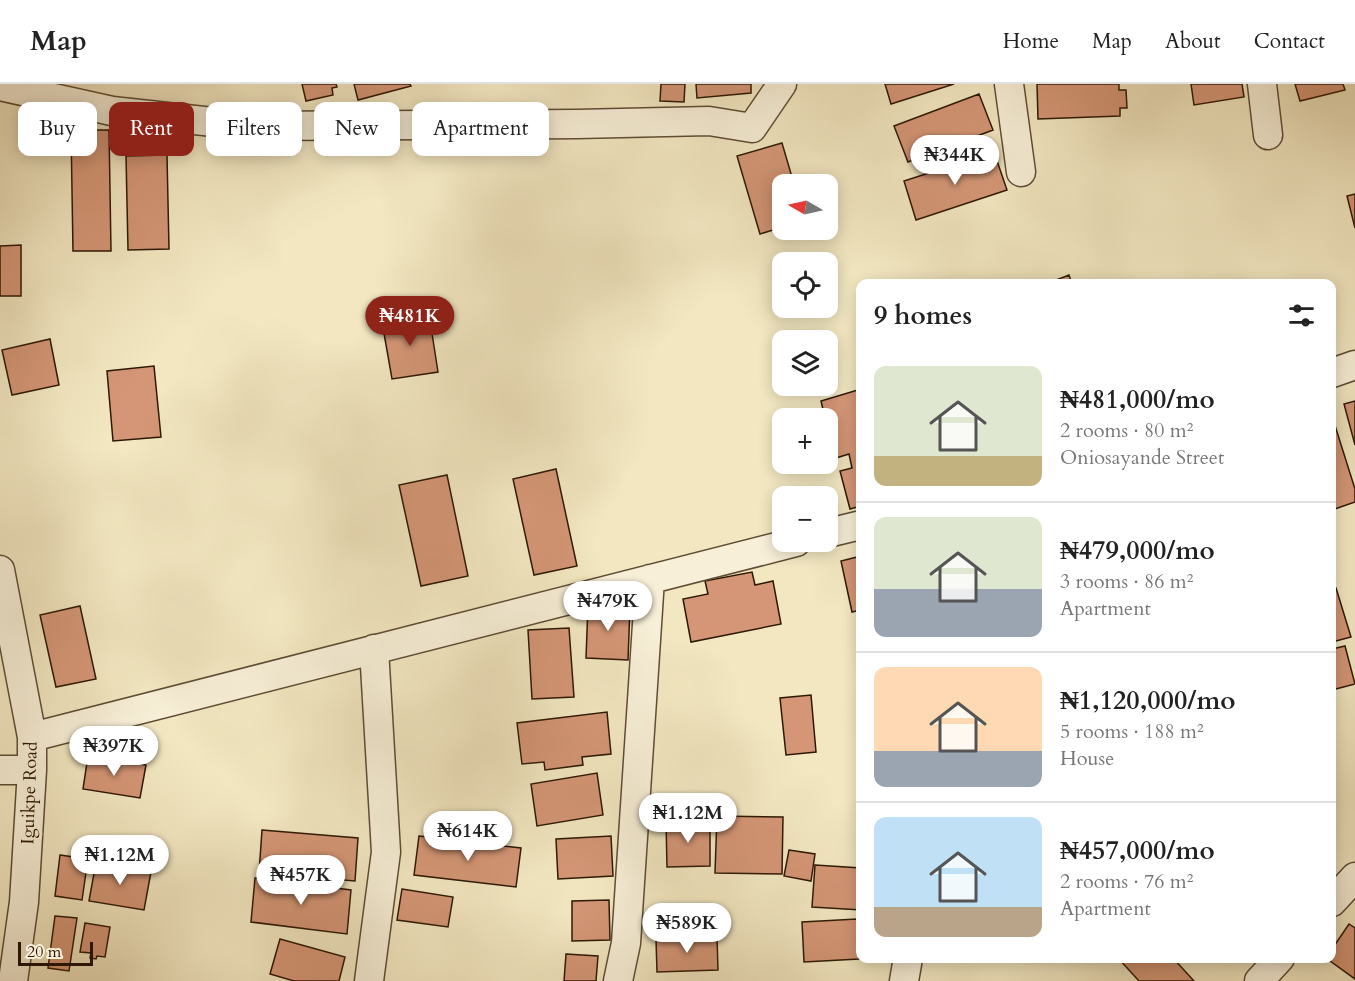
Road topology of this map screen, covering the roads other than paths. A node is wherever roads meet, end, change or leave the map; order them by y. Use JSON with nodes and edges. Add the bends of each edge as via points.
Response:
{"nodes":[{"id":1,"x":1009,"y":84,"type":"edge"},
{"id":2,"x":1262,"y":84,"type":"edge"},
{"id":3,"x":782,"y":85,"type":"edge"},
{"id":4,"x":0,"y":86,"type":"edge"},
{"id":5,"x":1269,"y":135,"type":"dead end"},
{"id":6,"x":1021,"y":172,"type":"dead end"},
{"id":7,"x":1355,"y":365,"type":"edge"},
{"id":8,"x":1336,"y":372,"type":"edge"},
{"id":9,"x":856,"y":526,"type":"edge"},
{"id":10,"x":838,"y":531,"type":"edge"},
{"id":11,"x":772,"y":548,"type":"edge"},
{"id":12,"x":0,"y":570,"type":"edge"},
{"id":13,"x":650,"y":579,"type":"junction"},
{"id":14,"x":374,"y":650,"type":"junction"},
{"id":15,"x":32,"y":737,"type":"junction"},
{"id":16,"x":0,"y":770,"type":"edge"},
{"id":17,"x":32,"y":770,"type":"junction"},
{"id":18,"x":1355,"y":877,"type":"edge"},
{"id":19,"x":1336,"y":898,"type":"edge"},
{"id":20,"x":907,"y":963,"type":"edge"},
{"id":21,"x":1275,"y":963,"type":"edge"},
{"id":22,"x":13,"y":981,"type":"edge"},
{"id":23,"x":369,"y":981,"type":"edge"},
{"id":24,"x":618,"y":981,"type":"edge"},
{"id":25,"x":904,"y":981,"type":"edge"},
{"id":26,"x":1259,"y":981,"type":"edge"}],
"edges":[{"from":1,"to":6,"type":"street"},
{"from":2,"to":5,"type":"street"},
{"from":3,"to":4,"type":"street","via":[[752,128],[709,121],[250,126],[111,111]]},
{"from":7,"to":8,"type":"street"},
{"from":9,"to":10,"type":"street"},
{"from":11,"to":13,"type":"street"},
{"from":12,"to":15,"type":"street","name":"Iguikpe Road"},
{"from":13,"to":14,"type":"street"},
{"from":13,"to":24,"type":"street","via":[[626,944]]},
{"from":14,"to":15,"type":"street"},
{"from":14,"to":23,"type":"street","via":[[386,852]]},
{"from":15,"to":17,"type":"street","name":"Iguikpe Road"},
{"from":16,"to":17,"type":"street"},
{"from":17,"to":22,"type":"street","name":"Iguikpe Road","via":[[24,902]]},
{"from":18,"to":19,"type":"street"},
{"from":20,"to":25,"type":"street"},
{"from":21,"to":26,"type":"street"}]}
